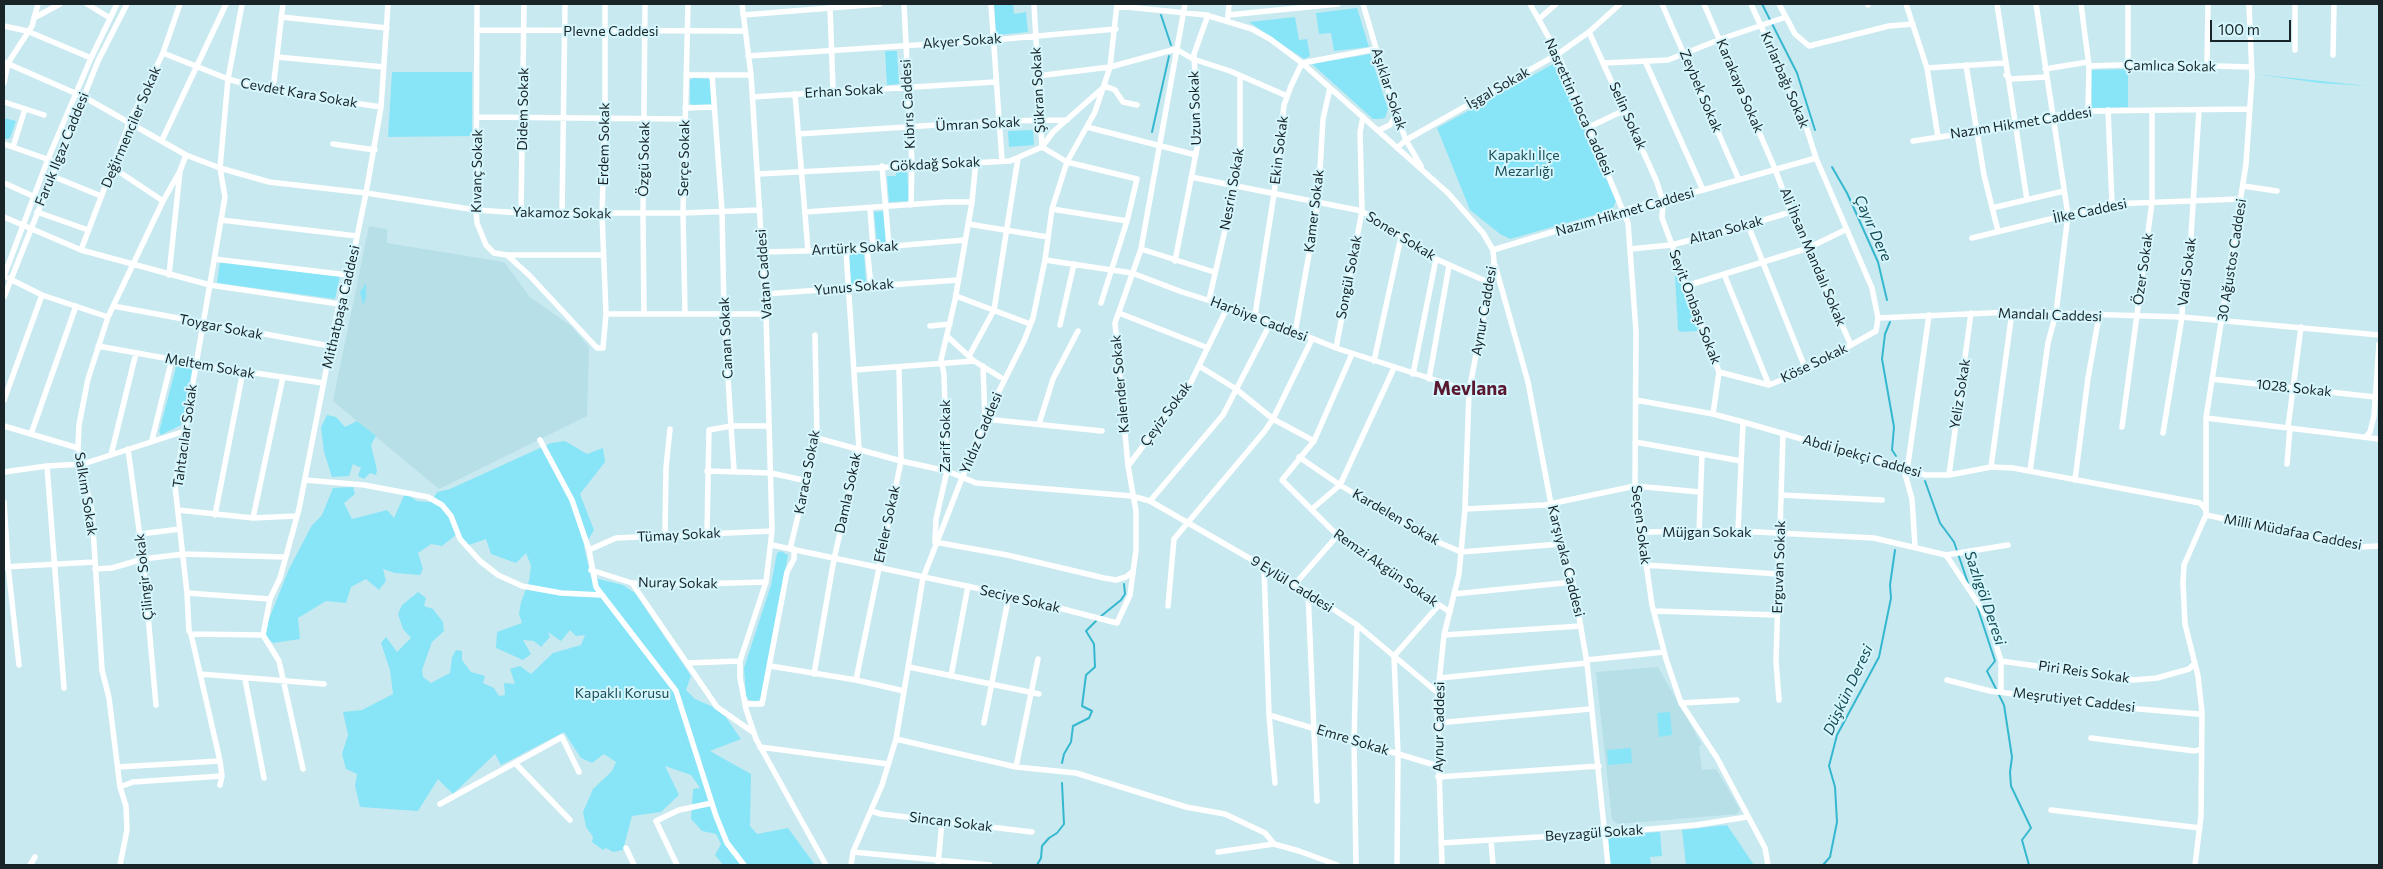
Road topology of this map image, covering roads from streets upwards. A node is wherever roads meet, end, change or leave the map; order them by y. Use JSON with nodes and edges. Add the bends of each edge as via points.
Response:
{"nodes":[{"id":1,"x":38,"y":4,"type":"edge"},
{"id":2,"x":60,"y":4,"type":"edge"},
{"id":3,"x":87,"y":4,"type":"edge"},
{"id":4,"x":117,"y":4,"type":"edge"},
{"id":5,"x":126,"y":4,"type":"edge"},
{"id":6,"x":180,"y":4,"type":"edge"},
{"id":7,"x":226,"y":4,"type":"edge"},
{"id":8,"x":242,"y":4,"type":"edge"},
{"id":9,"x":283,"y":4,"type":"edge"},
{"id":10,"x":388,"y":4,"type":"edge"},
{"id":11,"x":477,"y":4,"type":"edge"},
{"id":12,"x":524,"y":4,"type":"edge"},
{"id":13,"x":565,"y":4,"type":"edge"},
{"id":14,"x":605,"y":4,"type":"edge"},
{"id":15,"x":645,"y":4,"type":"edge"},
{"id":16,"x":688,"y":4,"type":"edge"},
{"id":17,"x":742,"y":4,"type":"edge"},
{"id":18,"x":861,"y":4,"type":"edge"},
{"id":19,"x":880,"y":4,"type":"edge"},
{"id":20,"x":904,"y":4,"type":"edge"},
{"id":21,"x":991,"y":4,"type":"edge"},
{"id":22,"x":1034,"y":4,"type":"edge"},
{"id":23,"x":1185,"y":4,"type":"edge"},
{"id":24,"x":1229,"y":4,"type":"edge"},
{"id":25,"x":1338,"y":4,"type":"edge"},
{"id":26,"x":1363,"y":4,"type":"edge"},
{"id":27,"x":1530,"y":4,"type":"edge"},
{"id":28,"x":1556,"y":4,"type":"edge"},
{"id":29,"x":1620,"y":4,"type":"edge"},
{"id":30,"x":1662,"y":4,"type":"edge"},
{"id":31,"x":1704,"y":4,"type":"edge"},
{"id":32,"x":1751,"y":4,"type":"edge"},
{"id":33,"x":1779,"y":4,"type":"edge"},
{"id":34,"x":1906,"y":4,"type":"edge"},
{"id":35,"x":1996,"y":4,"type":"edge"},
{"id":36,"x":2036,"y":4,"type":"edge"},
{"id":37,"x":2081,"y":4,"type":"edge"},
{"id":38,"x":2128,"y":4,"type":"edge"},
{"id":39,"x":2208,"y":4,"type":"edge"},
{"id":40,"x":2250,"y":4,"type":"edge"},
{"id":41,"x":2295,"y":4,"type":"edge"},
{"id":42,"x":2334,"y":4,"type":"edge"},
{"id":43,"x":1117,"y":5,"type":"edge"},
{"id":44,"x":790,"y":7,"type":"edge"},
{"id":45,"x":830,"y":7,"type":"junction"},
{"id":46,"x":1183,"y":12,"type":"junction"},
{"id":47,"x":743,"y":15,"type":"junction"},
{"id":48,"x":1208,"y":16,"type":"junction"},
{"id":49,"x":281,"y":17,"type":"junction"},
{"id":50,"x":1786,"y":17,"type":"junction"},
{"id":51,"x":34,"y":18,"type":"junction"},
{"id":52,"x":110,"y":18,"type":"junction"},
{"id":53,"x":1228,"y":18,"type":"junction"},
{"id":54,"x":1539,"y":19,"type":"junction"},
{"id":55,"x":1913,"y":24,"type":"junction"},
{"id":56,"x":4,"y":26,"type":"edge"},
{"id":57,"x":1763,"y":26,"type":"junction"},
{"id":58,"x":387,"y":28,"type":"junction"},
{"id":59,"x":1116,"y":29,"type":"junction"},
{"id":60,"x":477,"y":30,"type":"junction"},
{"id":61,"x":524,"y":30,"type":"junction"},
{"id":62,"x":27,"y":31,"type":"junction"},
{"id":63,"x":565,"y":32,"type":"junction"},
{"id":64,"x":605,"y":32,"type":"junction"},
{"id":65,"x":645,"y":32,"type":"junction"},
{"id":66,"x":688,"y":32,"type":"junction"},
{"id":67,"x":745,"y":32,"type":"junction"},
{"id":68,"x":1589,"y":32,"type":"junction"},
{"id":69,"x":1036,"y":34,"type":"junction"},
{"id":70,"x":1721,"y":39,"type":"junction"},
{"id":71,"x":993,"y":40,"type":"junction"},
{"id":72,"x":905,"y":45,"type":"junction"},
{"id":73,"x":832,"y":49,"type":"junction"},
{"id":74,"x":1176,"y":49,"type":"junction"},
{"id":75,"x":1376,"y":49,"type":"junction"},
{"id":76,"x":2295,"y":50,"type":"dead end"},
{"id":77,"x":163,"y":53,"type":"junction"},
{"id":78,"x":1558,"y":54,"type":"junction"},
{"id":79,"x":1685,"y":55,"type":"junction"},
{"id":80,"x":2333,"y":55,"type":"dead end"},
{"id":81,"x":748,"y":56,"type":"junction"},
{"id":82,"x":277,"y":57,"type":"junction"},
{"id":83,"x":91,"y":58,"type":"junction"},
{"id":84,"x":1193,"y":59,"type":"junction"},
{"id":85,"x":6,"y":63,"type":"edge"},
{"id":86,"x":1302,"y":63,"type":"junction"},
{"id":87,"x":1646,"y":63,"type":"junction"},
{"id":88,"x":2004,"y":63,"type":"junction"},
{"id":89,"x":1604,"y":64,"type":"junction"},
{"id":90,"x":2088,"y":64,"type":"junction"},
{"id":91,"x":2128,"y":65,"type":"junction"},
{"id":92,"x":196,"y":66,"type":"junction"},
{"id":93,"x":1966,"y":66,"type":"junction"},
{"id":94,"x":2207,"y":66,"type":"junction"},
{"id":95,"x":1110,"y":67,"type":"junction"},
{"id":96,"x":2251,"y":67,"type":"junction"},
{"id":97,"x":384,"y":68,"type":"junction"},
{"id":98,"x":1927,"y":68,"type":"junction"},
{"id":99,"x":2045,"y":69,"type":"junction"},
{"id":100,"x":2006,"y":74,"type":"junction"},
{"id":101,"x":686,"y":75,"type":"junction"},
{"id":102,"x":712,"y":75,"type":"junction"},
{"id":103,"x":751,"y":75,"type":"junction"},
{"id":104,"x":1036,"y":76,"type":"junction"},
{"id":105,"x":1240,"y":76,"type":"junction"},
{"id":106,"x":2046,"y":78,"type":"junction"},
{"id":107,"x":228,"y":80,"type":"junction"},
{"id":108,"x":996,"y":82,"type":"junction"},
{"id":109,"x":4,"y":83,"type":"edge"},
{"id":110,"x":1105,"y":86,"type":"junction"},
{"id":111,"x":907,"y":88,"type":"junction"},
{"id":112,"x":1330,"y":88,"type":"junction"},
{"id":113,"x":833,"y":90,"type":"junction"},
{"id":114,"x":270,"y":91,"type":"junction"},
{"id":115,"x":76,"y":93,"type":"junction"},
{"id":116,"x":795,"y":94,"type":"junction"},
{"id":117,"x":84,"y":96,"type":"junction"},
{"id":118,"x":1288,"y":96,"type":"junction"},
{"id":119,"x":752,"y":97,"type":"junction"},
{"id":120,"x":4,"y":102,"type":"edge"},
{"id":121,"x":1137,"y":105,"type":"dead end"},
{"id":122,"x":381,"y":107,"type":"junction"},
{"id":123,"x":714,"y":107,"type":"junction"},
{"id":124,"x":685,"y":108,"type":"junction"},
{"id":125,"x":25,"y":109,"type":"junction"},
{"id":126,"x":1394,"y":109,"type":"junction"},
{"id":127,"x":2250,"y":109,"type":"junction"},
{"id":128,"x":1626,"y":110,"type":"junction"},
{"id":129,"x":2088,"y":110,"type":"junction"},
{"id":130,"x":2108,"y":110,"type":"junction"},
{"id":131,"x":2152,"y":110,"type":"junction"},
{"id":132,"x":2199,"y":110,"type":"junction"},
{"id":133,"x":44,"y":115,"type":"dead end"},
{"id":134,"x":2052,"y":116,"type":"junction"},
{"id":135,"x":477,"y":117,"type":"junction"},
{"id":136,"x":1363,"y":117,"type":"junction"},
{"id":137,"x":523,"y":118,"type":"junction"},
{"id":138,"x":564,"y":119,"type":"junction"},
{"id":139,"x":605,"y":119,"type":"junction"},
{"id":140,"x":645,"y":119,"type":"junction"},
{"id":141,"x":685,"y":119,"type":"junction"},
{"id":142,"x":1067,"y":120,"type":"junction"},
{"id":143,"x":130,"y":121,"type":"junction"},
{"id":144,"x":999,"y":121,"type":"junction"},
{"id":145,"x":1040,"y":121,"type":"junction"},
{"id":146,"x":2014,"y":126,"type":"junction"},
{"id":147,"x":1087,"y":127,"type":"junction"},
{"id":148,"x":1589,"y":127,"type":"junction"},
{"id":149,"x":910,"y":128,"type":"junction"},
{"id":150,"x":1379,"y":130,"type":"junction"},
{"id":151,"x":1976,"y":130,"type":"junction"},
{"id":152,"x":798,"y":134,"type":"junction"},
{"id":153,"x":1938,"y":137,"type":"junction"},
{"id":154,"x":162,"y":140,"type":"junction"},
{"id":155,"x":1406,"y":140,"type":"junction"},
{"id":156,"x":1913,"y":141,"type":"dead end"},
{"id":157,"x":4,"y":144,"type":"edge"},
{"id":158,"x":333,"y":144,"type":"dead end"},
{"id":159,"x":1160,"y":146,"type":"junction"},
{"id":160,"x":13,"y":147,"type":"junction"},
{"id":161,"x":1042,"y":147,"type":"junction"},
{"id":162,"x":1396,"y":148,"type":"junction"},
{"id":163,"x":375,"y":150,"type":"junction"},
{"id":164,"x":186,"y":155,"type":"junction"},
{"id":165,"x":1196,"y":155,"type":"junction"},
{"id":166,"x":1018,"y":158,"type":"junction"},
{"id":167,"x":1816,"y":158,"type":"junction"},
{"id":168,"x":48,"y":159,"type":"junction"},
{"id":169,"x":976,"y":161,"type":"junction"},
{"id":170,"x":1002,"y":161,"type":"junction"},
{"id":171,"x":1066,"y":162,"type":"junction"},
{"id":172,"x":58,"y":163,"type":"junction"},
{"id":173,"x":912,"y":164,"type":"junction"},
{"id":174,"x":882,"y":166,"type":"junction"},
{"id":175,"x":112,"y":167,"type":"junction"},
{"id":176,"x":220,"y":168,"type":"junction"},
{"id":177,"x":1775,"y":169,"type":"junction"},
{"id":178,"x":180,"y":171,"type":"junction"},
{"id":179,"x":801,"y":172,"type":"junction"},
{"id":180,"x":1424,"y":172,"type":"junction"},
{"id":181,"x":758,"y":174,"type":"junction"},
{"id":182,"x":52,"y":176,"type":"junction"},
{"id":183,"x":1191,"y":177,"type":"junction"},
{"id":184,"x":1739,"y":180,"type":"junction"},
{"id":185,"x":4,"y":183,"type":"edge"},
{"id":186,"x":1235,"y":186,"type":"junction"},
{"id":187,"x":2243,"y":186,"type":"junction"},
{"id":188,"x":1703,"y":190,"type":"junction"},
{"id":189,"x":2064,"y":191,"type":"junction"},
{"id":190,"x":2277,"y":191,"type":"dead end"},
{"id":191,"x":366,"y":193,"type":"junction"},
{"id":192,"x":1274,"y":194,"type":"junction"},
{"id":193,"x":101,"y":196,"type":"junction"},
{"id":194,"x":35,"y":197,"type":"junction"},
{"id":195,"x":2240,"y":199,"type":"junction"},
{"id":196,"x":2027,"y":200,"type":"junction"},
{"id":197,"x":163,"y":201,"type":"junction"},
{"id":198,"x":1663,"y":201,"type":"junction"},
{"id":199,"x":972,"y":202,"type":"junction"},
{"id":200,"x":2152,"y":202,"type":"junction"},
{"id":201,"x":2193,"y":202,"type":"junction"},
{"id":202,"x":1318,"y":203,"type":"junction"},
{"id":203,"x":2112,"y":204,"type":"junction"},
{"id":204,"x":911,"y":205,"type":"junction"},
{"id":205,"x":886,"y":206,"type":"junction"},
{"id":206,"x":870,"y":208,"type":"junction"},
{"id":207,"x":1992,"y":208,"type":"junction"},
{"id":208,"x":1052,"y":209,"type":"junction"},
{"id":209,"x":476,"y":210,"type":"junction"},
{"id":210,"x":760,"y":210,"type":"junction"},
{"id":211,"x":722,"y":211,"type":"junction"},
{"id":212,"x":1362,"y":211,"type":"junction"},
{"id":213,"x":1625,"y":211,"type":"junction"},
{"id":214,"x":37,"y":212,"type":"junction"},
{"id":215,"x":805,"y":212,"type":"junction"},
{"id":216,"x":1792,"y":212,"type":"junction"},
{"id":217,"x":521,"y":213,"type":"junction"},
{"id":218,"x":683,"y":213,"type":"junction"},
{"id":219,"x":562,"y":214,"type":"junction"},
{"id":220,"x":602,"y":214,"type":"junction"},
{"id":221,"x":643,"y":214,"type":"junction"},
{"id":222,"x":2068,"y":215,"type":"junction"},
{"id":223,"x":4,"y":217,"type":"edge"},
{"id":224,"x":221,"y":220,"type":"junction"},
{"id":225,"x":1127,"y":221,"type":"junction"},
{"id":226,"x":968,"y":224,"type":"junction"},
{"id":227,"x":1748,"y":225,"type":"junction"},
{"id":228,"x":26,"y":228,"type":"junction"},
{"id":229,"x":88,"y":230,"type":"junction"},
{"id":230,"x":1007,"y":230,"type":"junction"},
{"id":231,"x":1845,"y":230,"type":"junction"},
{"id":232,"x":1998,"y":232,"type":"junction"},
{"id":233,"x":357,"y":236,"type":"junction"},
{"id":234,"x":1048,"y":237,"type":"junction"},
{"id":235,"x":1401,"y":237,"type":"junction"},
{"id":236,"x":1972,"y":238,"type":"dead end"},
{"id":237,"x":965,"y":240,"type":"junction"},
{"id":238,"x":1671,"y":245,"type":"junction"},
{"id":239,"x":889,"y":246,"type":"junction"},
{"id":240,"x":870,"y":248,"type":"junction"},
{"id":241,"x":1808,"y":248,"type":"junction"},
{"id":242,"x":1141,"y":249,"type":"junction"},
{"id":243,"x":1630,"y":249,"type":"junction"},
{"id":244,"x":81,"y":250,"type":"junction"},
{"id":245,"x":808,"y":250,"type":"junction"},
{"id":246,"x":846,"y":250,"type":"junction"},
{"id":247,"x":1493,"y":250,"type":"junction"},
{"id":248,"x":762,"y":252,"type":"junction"},
{"id":249,"x":507,"y":255,"type":"junction"},
{"id":250,"x":603,"y":256,"type":"junction"},
{"id":251,"x":1436,"y":259,"type":"junction"},
{"id":252,"x":214,"y":260,"type":"junction"},
{"id":253,"x":1045,"y":260,"type":"junction"},
{"id":254,"x":1763,"y":260,"type":"junction"},
{"id":255,"x":1175,"y":261,"type":"junction"},
{"id":256,"x":1494,"y":262,"type":"junction"},
{"id":257,"x":1074,"y":264,"type":"junction"},
{"id":258,"x":132,"y":265,"type":"junction"},
{"id":259,"x":1449,"y":266,"type":"junction"},
{"id":260,"x":1112,"y":270,"type":"junction"},
{"id":261,"x":1214,"y":272,"type":"junction"},
{"id":262,"x":4,"y":274,"type":"edge"},
{"id":263,"x":1132,"y":274,"type":"junction"},
{"id":264,"x":1724,"y":274,"type":"junction"},
{"id":265,"x":169,"y":275,"type":"junction"},
{"id":266,"x":348,"y":275,"type":"junction"},
{"id":267,"x":10,"y":280,"type":"junction"},
{"id":268,"x":958,"y":280,"type":"junction"},
{"id":269,"x":1490,"y":283,"type":"junction"},
{"id":270,"x":210,"y":286,"type":"junction"},
{"id":271,"x":871,"y":286,"type":"junction"},
{"id":272,"x":1686,"y":286,"type":"junction"},
{"id":273,"x":848,"y":288,"type":"junction"},
{"id":274,"x":765,"y":294,"type":"junction"},
{"id":275,"x":42,"y":295,"type":"junction"},
{"id":276,"x":956,"y":296,"type":"junction"},
{"id":277,"x":4,"y":297,"type":"edge"},
{"id":278,"x":1209,"y":300,"type":"junction"},
{"id":279,"x":1101,"y":303,"type":"dead end"},
{"id":280,"x":339,"y":304,"type":"junction"},
{"id":281,"x":76,"y":306,"type":"junction"},
{"id":282,"x":113,"y":306,"type":"junction"},
{"id":283,"x":1228,"y":306,"type":"junction"},
{"id":284,"x":994,"y":310,"type":"junction"},
{"id":285,"x":2012,"y":312,"type":"junction"},
{"id":286,"x":644,"y":313,"type":"junction"},
{"id":287,"x":685,"y":313,"type":"junction"},
{"id":288,"x":724,"y":313,"type":"junction"},
{"id":289,"x":1119,"y":313,"type":"junction"},
{"id":290,"x":1971,"y":313,"type":"junction"},
{"id":291,"x":2056,"y":313,"type":"junction"},
{"id":292,"x":606,"y":314,"type":"junction"},
{"id":293,"x":766,"y":314,"type":"junction"},
{"id":294,"x":1255,"y":315,"type":"junction"},
{"id":295,"x":1929,"y":315,"type":"junction"},
{"id":296,"x":2099,"y":316,"type":"junction"},
{"id":297,"x":108,"y":317,"type":"junction"},
{"id":298,"x":2137,"y":317,"type":"junction"},
{"id":299,"x":2182,"y":317,"type":"junction"},
{"id":300,"x":1878,"y":318,"type":"junction"},
{"id":301,"x":2222,"y":321,"type":"junction"},
{"id":302,"x":1271,"y":322,"type":"junction"},
{"id":303,"x":203,"y":324,"type":"junction"},
{"id":304,"x":950,"y":324,"type":"junction"},
{"id":305,"x":1030,"y":324,"type":"junction"},
{"id":306,"x":1060,"y":325,"type":"dead end"},
{"id":307,"x":930,"y":326,"type":"dead end"},
{"id":308,"x":2301,"y":327,"type":"junction"},
{"id":309,"x":1078,"y":332,"type":"dead end"},
{"id":310,"x":1295,"y":333,"type":"junction"},
{"id":311,"x":816,"y":335,"type":"dead end"},
{"id":312,"x":2379,"y":335,"type":"edge"},
{"id":313,"x":948,"y":337,"type":"junction"},
{"id":314,"x":1312,"y":340,"type":"junction"},
{"id":315,"x":2379,"y":344,"type":"edge"},
{"id":316,"x":98,"y":346,"type":"junction"},
{"id":317,"x":330,"y":346,"type":"junction"},
{"id":318,"x":1851,"y":346,"type":"junction"},
{"id":319,"x":1208,"y":348,"type":"junction"},
{"id":320,"x":1336,"y":348,"type":"junction"},
{"id":321,"x":136,"y":353,"type":"junction"},
{"id":322,"x":1352,"y":354,"type":"junction"},
{"id":323,"x":968,"y":356,"type":"junction"},
{"id":324,"x":172,"y":359,"type":"junction"},
{"id":325,"x":974,"y":361,"type":"junction"},
{"id":326,"x":941,"y":362,"type":"junction"},
{"id":327,"x":1374,"y":362,"type":"junction"},
{"id":328,"x":196,"y":364,"type":"junction"},
{"id":329,"x":983,"y":366,"type":"junction"},
{"id":330,"x":1199,"y":366,"type":"junction"},
{"id":331,"x":899,"y":367,"type":"junction"},
{"id":332,"x":1394,"y":368,"type":"junction"},
{"id":333,"x":854,"y":370,"type":"junction"},
{"id":334,"x":1806,"y":370,"type":"junction"},
{"id":335,"x":242,"y":371,"type":"junction"},
{"id":336,"x":1719,"y":372,"type":"junction"},
{"id":337,"x":1413,"y":374,"type":"junction"},
{"id":338,"x":283,"y":377,"type":"junction"},
{"id":339,"x":1000,"y":377,"type":"dead end"},
{"id":340,"x":1429,"y":379,"type":"junction"},
{"id":341,"x":2212,"y":379,"type":"junction"},
{"id":342,"x":323,"y":383,"type":"junction"},
{"id":343,"x":1769,"y":385,"type":"junction"},
{"id":344,"x":2293,"y":388,"type":"junction"},
{"id":345,"x":1236,"y":389,"type":"junction"},
{"id":346,"x":1469,"y":392,"type":"junction"},
{"id":347,"x":2375,"y":396,"type":"junction"},
{"id":348,"x":4,"y":400,"type":"edge"},
{"id":349,"x":1636,"y":400,"type":"junction"},
{"id":350,"x":1713,"y":414,"type":"junction"},
{"id":351,"x":2206,"y":418,"type":"junction"},
{"id":352,"x":985,"y":419,"type":"junction"},
{"id":353,"x":1273,"y":419,"type":"junction"},
{"id":354,"x":1743,"y":422,"type":"junction"},
{"id":355,"x":1039,"y":424,"type":"junction"},
{"id":356,"x":4,"y":426,"type":"edge"},
{"id":357,"x":731,"y":426,"type":"junction"},
{"id":358,"x":769,"y":426,"type":"junction"},
{"id":359,"x":2122,"y":427,"type":"dead end"},
{"id":360,"x":2289,"y":428,"type":"junction"},
{"id":361,"x":670,"y":429,"type":"dead end"},
{"id":362,"x":185,"y":431,"type":"junction"},
{"id":363,"x":1102,"y":431,"type":"dead end"},
{"id":364,"x":1783,"y":433,"type":"junction"},
{"id":365,"x":2163,"y":433,"type":"dead end"},
{"id":366,"x":31,"y":434,"type":"junction"},
{"id":367,"x":2366,"y":437,"type":"junction"},
{"id":368,"x":817,"y":438,"type":"junction"},
{"id":369,"x":2379,"y":439,"type":"edge"},
{"id":370,"x":152,"y":440,"type":"junction"},
{"id":371,"x":540,"y":440,"type":"dead end"},
{"id":372,"x":1314,"y":441,"type":"junction"},
{"id":373,"x":1635,"y":442,"type":"junction"},
{"id":374,"x":78,"y":448,"type":"junction"},
{"id":375,"x":128,"y":449,"type":"junction"},
{"id":376,"x":859,"y":449,"type":"junction"},
{"id":377,"x":1702,"y":454,"type":"junction"},
{"id":378,"x":111,"y":455,"type":"junction"},
{"id":379,"x":1299,"y":457,"type":"junction"},
{"id":380,"x":901,"y":461,"type":"junction"},
{"id":381,"x":1741,"y":461,"type":"junction"},
{"id":382,"x":82,"y":464,"type":"junction"},
{"id":383,"x":2288,"y":464,"type":"dead end"},
{"id":384,"x":47,"y":466,"type":"junction"},
{"id":385,"x":1128,"y":466,"type":"junction"},
{"id":386,"x":1991,"y":467,"type":"junction"},
{"id":387,"x":734,"y":470,"type":"junction"},
{"id":388,"x":1906,"y":470,"type":"junction"},
{"id":389,"x":707,"y":471,"type":"junction"},
{"id":390,"x":947,"y":471,"type":"junction"},
{"id":391,"x":2030,"y":471,"type":"junction"},
{"id":392,"x":4,"y":472,"type":"edge"},
{"id":393,"x":771,"y":473,"type":"junction"},
{"id":394,"x":1949,"y":474,"type":"junction"},
{"id":395,"x":962,"y":477,"type":"junction"},
{"id":396,"x":305,"y":480,"type":"junction"},
{"id":397,"x":2075,"y":480,"type":"junction"},
{"id":398,"x":807,"y":481,"type":"junction"},
{"id":399,"x":1340,"y":485,"type":"junction"},
{"id":400,"x":1635,"y":486,"type":"junction"},
{"id":401,"x":1700,"y":492,"type":"junction"},
{"id":402,"x":1781,"y":494,"type":"junction"},
{"id":403,"x":1132,"y":496,"type":"junction"},
{"id":404,"x":1882,"y":500,"type":"dead end"},
{"id":405,"x":1150,"y":501,"type":"junction"},
{"id":406,"x":4,"y":502,"type":"edge"},
{"id":407,"x":1551,"y":504,"type":"junction"},
{"id":408,"x":1312,"y":509,"type":"junction"},
{"id":409,"x":1465,"y":509,"type":"junction"},
{"id":410,"x":178,"y":510,"type":"junction"},
{"id":411,"x":2206,"y":512,"type":"junction"},
{"id":412,"x":215,"y":515,"type":"junction"},
{"id":413,"x":296,"y":516,"type":"junction"},
{"id":414,"x":253,"y":518,"type":"junction"},
{"id":415,"x":1188,"y":521,"type":"junction"},
{"id":416,"x":180,"y":529,"type":"junction"},
{"id":417,"x":772,"y":531,"type":"junction"},
{"id":418,"x":1738,"y":531,"type":"junction"},
{"id":419,"x":1640,"y":532,"type":"junction"},
{"id":420,"x":707,"y":533,"type":"junction"},
{"id":421,"x":1699,"y":533,"type":"junction"},
{"id":422,"x":140,"y":534,"type":"junction"},
{"id":423,"x":665,"y":534,"type":"junction"},
{"id":424,"x":1779,"y":534,"type":"junction"},
{"id":425,"x":1338,"y":535,"type":"junction"},
{"id":426,"x":935,"y":542,"type":"junction"},
{"id":427,"x":1561,"y":544,"type":"junction"},
{"id":428,"x":772,"y":545,"type":"junction"},
{"id":429,"x":2008,"y":545,"type":"dead end"},
{"id":430,"x":1915,"y":546,"type":"junction"},
{"id":431,"x":2379,"y":546,"type":"edge"},
{"id":432,"x":792,"y":549,"type":"junction"},
{"id":433,"x":589,"y":550,"type":"junction"},
{"id":434,"x":1461,"y":552,"type":"junction"},
{"id":435,"x":184,"y":554,"type":"junction"},
{"id":436,"x":1946,"y":555,"type":"junction"},
{"id":437,"x":284,"y":557,"type":"junction"},
{"id":438,"x":143,"y":559,"type":"junction"},
{"id":439,"x":834,"y":559,"type":"junction"},
{"id":440,"x":95,"y":562,"type":"junction"},
{"id":441,"x":54,"y":564,"type":"junction"},
{"id":442,"x":878,"y":566,"type":"junction"},
{"id":443,"x":1264,"y":566,"type":"junction"},
{"id":444,"x":1646,"y":566,"type":"junction"},
{"id":445,"x":6,"y":567,"type":"edge"},
{"id":446,"x":95,"y":570,"type":"junction"},
{"id":447,"x":591,"y":570,"type":"junction"},
{"id":448,"x":1132,"y":572,"type":"junction"},
{"id":449,"x":1778,"y":574,"type":"junction"},
{"id":450,"x":923,"y":578,"type":"junction"},
{"id":451,"x":766,"y":582,"type":"junction"},
{"id":452,"x":1573,"y":582,"type":"junction"},
{"id":453,"x":632,"y":583,"type":"junction"},
{"id":454,"x":1295,"y":584,"type":"junction"},
{"id":455,"x":968,"y":586,"type":"junction"},
{"id":456,"x":1308,"y":592,"type":"junction"},
{"id":457,"x":187,"y":593,"type":"junction"},
{"id":458,"x":1454,"y":594,"type":"junction"},
{"id":459,"x":602,"y":595,"type":"junction"},
{"id":460,"x":1009,"y":595,"type":"junction"},
{"id":461,"x":270,"y":599,"type":"junction"},
{"id":462,"x":1439,"y":605,"type":"junction"},
{"id":463,"x":1168,"y":606,"type":"dead end"},
{"id":464,"x":1654,"y":611,"type":"junction"},
{"id":465,"x":1450,"y":612,"type":"junction"},
{"id":466,"x":1777,"y":615,"type":"junction"},
{"id":467,"x":1117,"y":623,"type":"joint"},
{"id":468,"x":1357,"y":626,"type":"junction"},
{"id":469,"x":1581,"y":626,"type":"junction"},
{"id":470,"x":191,"y":634,"type":"junction"},
{"id":471,"x":263,"y":635,"type":"junction"},
{"id":472,"x":1444,"y":635,"type":"junction"},
{"id":473,"x":1664,"y":652,"type":"junction"},
{"id":474,"x":1394,"y":656,"type":"junction"},
{"id":475,"x":1038,"y":658,"type":"dead end"},
{"id":476,"x":740,"y":661,"type":"junction"},
{"id":477,"x":2001,"y":661,"type":"junction"},
{"id":478,"x":1586,"y":662,"type":"junction"},
{"id":479,"x":686,"y":663,"type":"junction"},
{"id":480,"x":2195,"y":663,"type":"junction"},
{"id":481,"x":19,"y":665,"type":"dead end"},
{"id":482,"x":770,"y":666,"type":"junction"},
{"id":483,"x":909,"y":667,"type":"junction"},
{"id":484,"x":200,"y":674,"type":"junction"},
{"id":485,"x":814,"y":674,"type":"junction"},
{"id":486,"x":951,"y":676,"type":"junction"},
{"id":487,"x":245,"y":678,"type":"junction"},
{"id":488,"x":1440,"y":678,"type":"junction"},
{"id":489,"x":856,"y":680,"type":"junction"},
{"id":490,"x":1947,"y":680,"type":"dead end"},
{"id":491,"x":283,"y":682,"type":"junction"},
{"id":492,"x":324,"y":684,"type":"dead end"},
{"id":493,"x":991,"y":685,"type":"junction"},
{"id":494,"x":64,"y":688,"type":"dead end"},
{"id":495,"x":904,"y":691,"type":"junction"},
{"id":496,"x":2001,"y":691,"type":"junction"},
{"id":497,"x":1031,"y":692,"type":"junction"},
{"id":498,"x":1438,"y":693,"type":"junction"},
{"id":499,"x":1039,"y":694,"type":"dead end"},
{"id":500,"x":1737,"y":700,"type":"dead end"},
{"id":501,"x":1779,"y":700,"type":"dead end"},
{"id":502,"x":1681,"y":703,"type":"junction"},
{"id":503,"x":745,"y":704,"type":"junction"},
{"id":504,"x":156,"y":705,"type":"dead end"},
{"id":505,"x":1590,"y":710,"type":"junction"},
{"id":506,"x":2202,"y":712,"type":"junction"},
{"id":507,"x":1269,"y":715,"type":"junction"},
{"id":508,"x":1437,"y":723,"type":"junction"},
{"id":509,"x":984,"y":724,"type":"dead end"},
{"id":510,"x":1312,"y":728,"type":"junction"},
{"id":511,"x":754,"y":733,"type":"junction"},
{"id":512,"x":2091,"y":738,"type":"dead end"},
{"id":513,"x":896,"y":739,"type":"junction"},
{"id":514,"x":1354,"y":740,"type":"junction"},
{"id":515,"x":760,"y":747,"type":"junction"},
{"id":516,"x":2201,"y":749,"type":"junction"},
{"id":517,"x":1398,"y":754,"type":"junction"},
{"id":518,"x":220,"y":761,"type":"junction"},
{"id":519,"x":515,"y":763,"type":"junction"},
{"id":520,"x":888,"y":764,"type":"junction"},
{"id":521,"x":1438,"y":766,"type":"junction"},
{"id":522,"x":1599,"y":766,"type":"junction"},
{"id":523,"x":118,"y":767,"type":"junction"},
{"id":524,"x":1016,"y":767,"type":"junction"},
{"id":525,"x":303,"y":769,"type":"dead end"},
{"id":526,"x":579,"y":772,"type":"dead end"},
{"id":527,"x":222,"y":776,"type":"junction"},
{"id":528,"x":1438,"y":777,"type":"junction"},
{"id":529,"x":264,"y":778,"type":"dead end"},
{"id":530,"x":1275,"y":783,"type":"dead end"},
{"id":531,"x":220,"y":784,"type":"dead end"},
{"id":532,"x":120,"y":787,"type":"junction"},
{"id":533,"x":1317,"y":801,"type":"dead end"},
{"id":534,"x":712,"y":803,"type":"junction"},
{"id":535,"x":440,"y":804,"type":"dead end"},
{"id":536,"x":871,"y":810,"type":"junction"},
{"id":537,"x":2051,"y":810,"type":"dead end"},
{"id":538,"x":1747,"y":817,"type":"junction"},
{"id":539,"x":570,"y":820,"type":"dead end"},
{"id":540,"x":942,"y":820,"type":"junction"},
{"id":541,"x":2200,"y":828,"type":"junction"},
{"id":542,"x":1032,"y":832,"type":"dead end"},
{"id":543,"x":1605,"y":833,"type":"junction"},
{"id":544,"x":1491,"y":840,"type":"junction"},
{"id":545,"x":1441,"y":843,"type":"junction"},
{"id":546,"x":1274,"y":844,"type":"junction"},
{"id":547,"x":626,"y":848,"type":"dead end"},
{"id":548,"x":853,"y":852,"type":"junction"},
{"id":549,"x":1218,"y":852,"type":"dead end"},
{"id":550,"x":36,"y":856,"type":"dead end"},
{"id":551,"x":938,"y":863,"type":"edge"},
{"id":552,"x":30,"y":865,"type":"edge"},
{"id":553,"x":120,"y":865,"type":"edge"},
{"id":554,"x":634,"y":865,"type":"edge"},
{"id":555,"x":677,"y":865,"type":"edge"},
{"id":556,"x":744,"y":865,"type":"edge"},
{"id":557,"x":826,"y":865,"type":"edge"},
{"id":558,"x":851,"y":865,"type":"edge"},
{"id":559,"x":990,"y":865,"type":"edge"},
{"id":560,"x":1338,"y":865,"type":"edge"},
{"id":561,"x":1356,"y":865,"type":"edge"},
{"id":562,"x":1397,"y":865,"type":"edge"},
{"id":563,"x":1442,"y":865,"type":"edge"},
{"id":564,"x":1492,"y":865,"type":"edge"},
{"id":565,"x":1608,"y":865,"type":"edge"},
{"id":566,"x":1768,"y":865,"type":"edge"},
{"id":567,"x":2195,"y":865,"type":"edge"}],
"edges":[{"from":1,"to":51,"type":"street"},
{"from":2,"to":51,"type":"street"},
{"from":3,"to":52,"type":"street"},
{"from":4,"to":52,"type":"street","name":"Faruk Ilgaz Caddesi"},
{"from":5,"to":117,"type":"street","name":"Faruk Ilgaz Caddesi"},
{"from":6,"to":77,"type":"street","name":"Değirmenciler Sokak"},
{"from":7,"to":92,"type":"street"},
{"from":8,"to":107,"type":"street","name":"Tahtacılar Sokak"},
{"from":9,"to":49,"type":"street"},
{"from":10,"to":58,"type":"street","name":"Mithatpaşa Caddesi"},
{"from":11,"to":60,"type":"street","name":"Kıvanç Sokak"},
{"from":12,"to":61,"type":"street","name":"Didem Sokak"},
{"from":13,"to":63,"type":"street"},
{"from":14,"to":64,"type":"street","name":"Erdem Sokak"},
{"from":15,"to":65,"type":"street","name":"Özgü Sokak"},
{"from":16,"to":66,"type":"street","name":"Serçe Sokak"},
{"from":17,"to":47,"type":"street","name":"Vatan Caddesi"},
{"from":18,"to":19,"type":"street"},
{"from":18,"to":45,"type":"street"},
{"from":20,"to":72,"type":"street","name":"Kıbrıs Caddesi"},
{"from":21,"to":71,"type":"street"},
{"from":22,"to":69,"type":"street","name":"Şükran Sokak"},
{"from":23,"to":46,"type":"street","name":"Kalender Sokak"},
{"from":24,"to":53,"type":"street"},
{"from":25,"to":53,"type":"street"},
{"from":26,"to":75,"type":"street","name":"Aşıklar Sokak"},
{"from":27,"to":54,"type":"street","name":"Nasrettin Hoca Caddesi"},
{"from":28,"to":54,"type":"street"},
{"from":29,"to":68,"type":"street","name":"İşgal Sokak"},
{"from":30,"to":79,"type":"street","name":"Zeybek Sokak"},
{"from":31,"to":70,"type":"street","name":"Karakaya Sokak"},
{"from":32,"to":57,"type":"street","name":"Kırlarbağı Sokak"},
{"from":33,"to":50,"type":"street"},
{"from":34,"to":55,"type":"street"},
{"from":35,"to":88,"type":"street"},
{"from":36,"to":99,"type":"street"},
{"from":37,"to":90,"type":"street"},
{"from":38,"to":91,"type":"street"},
{"from":39,"to":94,"type":"street"},
{"from":40,"to":96,"type":"street","name":"30 Ağustos Caddesi"},
{"from":41,"to":76,"type":"street"},
{"from":42,"to":80,"type":"street"},
{"from":43,"to":46,"type":"street","name":"Aynur Caddesi"},
{"from":43,"to":59,"type":"street","name":"Yıldız Caddesi"},
{"from":44,"to":45,"type":"street"},
{"from":44,"to":47,"type":"street"},
{"from":45,"to":73,"type":"street"},
{"from":46,"to":48,"type":"street","name":"Aynur Caddesi"},
{"from":46,"to":74,"type":"street","name":"Kalender Sokak"},
{"from":47,"to":67,"type":"street","name":"Vatan Caddesi"},
{"from":48,"to":53,"type":"street","name":"Aynur Caddesi"},
{"from":48,"to":84,"type":"street","name":"Uzun Sokak"},
{"from":49,"to":58,"type":"street"},
{"from":49,"to":82,"type":"street"},
{"from":50,"to":55,"type":"street","via":[[1795,34],[1806,45],[1816,46],[1889,26]]},
{"from":50,"to":57,"type":"street"},
{"from":51,"to":62,"type":"street"},
{"from":52,"to":83,"type":"street","name":"Faruk Ilgaz Caddesi"},
{"from":53,"to":86,"type":"street","name":"Aynur Caddesi","via":[[1258,32]]},
{"from":54,"to":78,"type":"street","name":"Nasrettin Hoca Caddesi"},
{"from":55,"to":98,"type":"street"},
{"from":56,"to":62,"type":"street"},
{"from":57,"to":70,"type":"street"},
{"from":57,"to":167,"type":"street","name":"Kırlarbağı Sokak","via":[[1805,123]]},
{"from":58,"to":97,"type":"street","name":"Mithatpaşa Caddesi"},
{"from":59,"to":69,"type":"street","name":"Akyer Sokak"},
{"from":59,"to":95,"type":"street","name":"Yıldız Caddesi"},
{"from":60,"to":61,"type":"street","name":"Plevne Caddesi"},
{"from":60,"to":135,"type":"street","name":"Kıvanç Sokak"},
{"from":61,"to":63,"type":"street","name":"Plevne Caddesi"},
{"from":61,"to":137,"type":"street","name":"Didem Sokak"},
{"from":62,"to":83,"type":"street"},
{"from":62,"to":85,"type":"street"},
{"from":63,"to":64,"type":"street","name":"Plevne Caddesi"},
{"from":63,"to":138,"type":"street"},
{"from":64,"to":65,"type":"street","name":"Plevne Caddesi"},
{"from":64,"to":139,"type":"street","name":"Erdem Sokak"},
{"from":65,"to":66,"type":"street","name":"Plevne Caddesi"},
{"from":65,"to":140,"type":"street","name":"Özgü Sokak"},
{"from":66,"to":67,"type":"street","name":"Plevne Caddesi"},
{"from":66,"to":101,"type":"street","name":"Serçe Sokak"},
{"from":67,"to":81,"type":"street","name":"Vatan Caddesi"},
{"from":68,"to":78,"type":"street","name":"İşgal Sokak"},
{"from":68,"to":89,"type":"street","name":"Selin Sokak"},
{"from":69,"to":71,"type":"street","name":"Akyer Sokak"},
{"from":69,"to":104,"type":"street","name":"Şükran Sokak"},
{"from":70,"to":79,"type":"street"},
{"from":70,"to":177,"type":"street","name":"Karakaya Sokak"},
{"from":71,"to":72,"type":"street","name":"Akyer Sokak"},
{"from":71,"to":108,"type":"street"},
{"from":72,"to":73,"type":"street","name":"Akyer Sokak"},
{"from":72,"to":111,"type":"street","name":"Kıbrıs Caddesi"},
{"from":73,"to":81,"type":"street","name":"Akyer Sokak"},
{"from":73,"to":113,"type":"street"},
{"from":74,"to":84,"type":"street"},
{"from":74,"to":95,"type":"street"},
{"from":74,"to":159,"type":"street","name":"Kalender Sokak"},
{"from":75,"to":86,"type":"street"},
{"from":75,"to":126,"type":"street","name":"Aşıklar Sokak"},
{"from":77,"to":92,"type":"street","name":"Cevdet Kara Sokak"},
{"from":77,"to":143,"type":"street","name":"Değirmenciler Sokak"},
{"from":78,"to":148,"type":"street","name":"Nasrettin Hoca Caddesi"},
{"from":78,"to":155,"type":"street","name":"İşgal Sokak"},
{"from":79,"to":87,"type":"street"},
{"from":79,"to":184,"type":"street","name":"Zeybek Sokak"},
{"from":81,"to":103,"type":"street","name":"Vatan Caddesi"},
{"from":82,"to":97,"type":"street"},
{"from":82,"to":114,"type":"street"},
{"from":83,"to":115,"type":"street","name":"Faruk Ilgaz Caddesi"},
{"from":84,"to":105,"type":"street"},
{"from":84,"to":165,"type":"street","name":"Uzun Sokak"},
{"from":85,"to":109,"type":"street"},
{"from":85,"to":115,"type":"street","name":"Yakamoz Sokak"},
{"from":86,"to":112,"type":"street","name":"Aynur Caddesi"},
{"from":86,"to":118,"type":"street","name":"Ekin Sokak"},
{"from":87,"to":89,"type":"street"},
{"from":87,"to":188,"type":"street"},
{"from":88,"to":93,"type":"street"},
{"from":88,"to":100,"type":"street"},
{"from":89,"to":128,"type":"street","name":"Selin Sokak"},
{"from":90,"to":91,"type":"street","name":"Çamlıca Sokak"},
{"from":90,"to":99,"type":"street","name":"Çamlıca Sokak"},
{"from":90,"to":129,"type":"street"},
{"from":91,"to":94,"type":"street","name":"Çamlıca Sokak"},
{"from":92,"to":107,"type":"street","name":"Cevdet Kara Sokak"},
{"from":92,"to":154,"type":"street"},
{"from":93,"to":98,"type":"street"},
{"from":93,"to":151,"type":"street"},
{"from":94,"to":96,"type":"street","name":"Çamlıca Sokak"},
{"from":95,"to":104,"type":"street"},
{"from":95,"to":110,"type":"street","name":"Yıldız Caddesi"},
{"from":96,"to":127,"type":"street","name":"30 Ağustos Caddesi"},
{"from":97,"to":122,"type":"street","name":"Mithatpaşa Caddesi"},
{"from":98,"to":153,"type":"street"},
{"from":99,"to":106,"type":"street"},
{"from":100,"to":106,"type":"street","via":[[2011,79]]},
{"from":100,"to":146,"type":"street"},
{"from":101,"to":102,"type":"street"},
{"from":101,"to":124,"type":"street","name":"Serçe Sokak"},
{"from":102,"to":103,"type":"street"},
{"from":102,"to":123,"type":"street","name":"Canan Sokak"},
{"from":103,"to":119,"type":"street","name":"Vatan Caddesi"},
{"from":104,"to":145,"type":"street","name":"Şükran Sokak"},
{"from":105,"to":118,"type":"street"},
{"from":105,"to":186,"type":"street","name":"Nesrin Sokak","via":[[1240,148]]},
{"from":106,"to":134,"type":"street"},
{"from":107,"to":114,"type":"street","name":"Cevdet Kara Sokak"},
{"from":107,"to":176,"type":"street","name":"Tahtacılar Sokak"},
{"from":108,"to":111,"type":"street","name":"Erhan Sokak"},
{"from":108,"to":144,"type":"street"},
{"from":110,"to":121,"type":"street","via":[[1115,90],[1123,102]]},
{"from":110,"to":142,"type":"street","name":"Gökdağ Sokak"},
{"from":110,"to":147,"type":"street","name":"Yıldız Caddesi"},
{"from":111,"to":113,"type":"street","name":"Erhan Sokak"},
{"from":111,"to":149,"type":"street","name":"Kıbrıs Caddesi"},
{"from":112,"to":136,"type":"street","name":"Aynur Caddesi"},
{"from":112,"to":202,"type":"street","name":"Kamer Sokak","via":[[1323,120]]},
{"from":113,"to":116,"type":"street","name":"Erhan Sokak"},
{"from":114,"to":122,"type":"street","name":"Cevdet Kara Sokak"},
{"from":115,"to":117,"type":"street","name":"Yakamoz Sokak"},
{"from":115,"to":168,"type":"street","name":"Faruk Ilgaz Caddesi"},
{"from":116,"to":119,"type":"street","name":"Erhan Sokak"},
{"from":116,"to":152,"type":"street"},
{"from":117,"to":143,"type":"street","name":"Yakamoz Sokak"},
{"from":117,"to":172,"type":"street","name":"Faruk Ilgaz Caddesi"},
{"from":118,"to":192,"type":"street","name":"Ekin Sokak","via":[[1284,106]]},
{"from":119,"to":181,"type":"street","name":"Vatan Caddesi"},
{"from":120,"to":125,"type":"street"},
{"from":122,"to":163,"type":"street","name":"Mithatpaşa Caddesi"},
{"from":123,"to":124,"type":"street"},
{"from":123,"to":211,"type":"street","name":"Canan Sokak"},
{"from":124,"to":141,"type":"street","name":"Serçe Sokak"},
{"from":125,"to":133,"type":"street"},
{"from":125,"to":160,"type":"street"},
{"from":126,"to":150,"type":"street","via":[[1390,126]]},
{"from":126,"to":155,"type":"street","name":"Aşıklar Sokak"},
{"from":127,"to":132,"type":"street","name":"Nazım Hikmet Caddesi"},
{"from":127,"to":187,"type":"street","name":"30 Ağustos Caddesi"},
{"from":128,"to":148,"type":"street"},
{"from":128,"to":198,"type":"street","name":"Selin Sokak"},
{"from":129,"to":130,"type":"street","name":"Nazım Hikmet Caddesi"},
{"from":129,"to":134,"type":"street","name":"Nazım Hikmet Caddesi"},
{"from":130,"to":131,"type":"street","name":"Nazım Hikmet Caddesi"},
{"from":130,"to":203,"type":"street"},
{"from":131,"to":132,"type":"street","name":"Nazım Hikmet Caddesi"},
{"from":131,"to":200,"type":"street","name":"Özer Sokak"},
{"from":132,"to":201,"type":"street","name":"Vadi Sokak"},
{"from":134,"to":146,"type":"street","name":"Nazım Hikmet Caddesi"},
{"from":134,"to":189,"type":"street"},
{"from":135,"to":137,"type":"street"},
{"from":135,"to":209,"type":"street","name":"Kıvanç Sokak"},
{"from":136,"to":150,"type":"street","name":"Aynur Caddesi"},
{"from":136,"to":212,"type":"street","name":"Songül Sokak","via":[[1360,132]]},
{"from":137,"to":138,"type":"street"},
{"from":137,"to":217,"type":"street","name":"Didem Sokak"},
{"from":138,"to":139,"type":"street"},
{"from":138,"to":219,"type":"street"},
{"from":139,"to":140,"type":"street"},
{"from":139,"to":220,"type":"street","name":"Erdem Sokak"},
{"from":140,"to":141,"type":"street"},
{"from":140,"to":221,"type":"street","name":"Özgü Sokak"},
{"from":141,"to":218,"type":"street","name":"Serçe Sokak"},
{"from":142,"to":145,"type":"street","name":"Ümran Sokak"},
{"from":142,"to":161,"type":"street","name":"Gökdağ Sokak"},
{"from":143,"to":154,"type":"street","name":"Yakamoz Sokak"},
{"from":143,"to":175,"type":"street","name":"Değirmenciler Sokak"},
{"from":144,"to":145,"type":"street","name":"Ümran Sokak"},
{"from":144,"to":149,"type":"street","name":"Ümran Sokak"},
{"from":144,"to":170,"type":"street"},
{"from":145,"to":161,"type":"street","name":"Şükran Sokak"},
{"from":146,"to":151,"type":"street","name":"Nazım Hikmet Caddesi"},
{"from":146,"to":196,"type":"street"},
{"from":147,"to":159,"type":"street"},
{"from":147,"to":171,"type":"street","name":"Yıldız Caddesi"},
{"from":148,"to":213,"type":"street","name":"Nasrettin Hoca Caddesi"},
{"from":149,"to":152,"type":"street","name":"Ümran Sokak"},
{"from":149,"to":173,"type":"street","name":"Kıbrıs Caddesi"},
{"from":150,"to":162,"type":"street","name":"Aynur Caddesi"},
{"from":151,"to":153,"type":"street","name":"Nazım Hikmet Caddesi"},
{"from":151,"to":207,"type":"street"},
{"from":152,"to":179,"type":"street"},
{"from":153,"to":156,"type":"street","name":"Nazım Hikmet Caddesi"},
{"from":154,"to":164,"type":"street","name":"Yakamoz Sokak"},
{"from":155,"to":162,"type":"street","name":"İşgal Sokak"},
{"from":155,"to":180,"type":"street","name":"Aşıklar Sokak"},
{"from":157,"to":160,"type":"street"},
{"from":158,"to":163,"type":"street"},
{"from":159,"to":165,"type":"street"},
{"from":159,"to":242,"type":"street","name":"Kalender Sokak"},
{"from":160,"to":168,"type":"street"},
{"from":161,"to":166,"type":"street","name":"Gökdağ Sokak"},
{"from":161,"to":171,"type":"street","name":"Şükran Sokak"},
{"from":162,"to":180,"type":"street","name":"Aynur Caddesi"},
{"from":163,"to":191,"type":"street","name":"Mithatpaşa Caddesi"},
{"from":164,"to":176,"type":"street","name":"Yakamoz Sokak"},
{"from":164,"to":178,"type":"street"},
{"from":165,"to":183,"type":"street","name":"Uzun Sokak"},
{"from":166,"to":170,"type":"street","name":"Gökdağ Sokak"},
{"from":166,"to":230,"type":"street"},
{"from":167,"to":177,"type":"street","name":"Nazım Hikmet Caddesi"},
{"from":167,"to":231,"type":"street","name":"Kırlarbağı Sokak"},
{"from":168,"to":172,"type":"street"},
{"from":168,"to":194,"type":"street","name":"Faruk Ilgaz Caddesi"},
{"from":169,"to":170,"type":"street","name":"Gökdağ Sokak"},
{"from":169,"to":173,"type":"street","name":"Gökdağ Sokak"},
{"from":169,"to":199,"type":"street"},
{"from":171,"to":208,"type":"street","name":"Yıldız Caddesi"},
{"from":171,"to":225,"type":"street","name":"Şükran Sokak","via":[[1137,179]]},
{"from":172,"to":182,"type":"street","name":"Faruk Ilgaz Caddesi"},
{"from":173,"to":174,"type":"street","name":"Gökdağ Sokak"},
{"from":173,"to":204,"type":"street","name":"Kıbrıs Caddesi"},
{"from":174,"to":179,"type":"street","name":"Gökdağ Sokak"},
{"from":174,"to":205,"type":"street"},
{"from":175,"to":193,"type":"street","name":"Değirmenciler Sokak"},
{"from":175,"to":197,"type":"street"},
{"from":176,"to":191,"type":"street","name":"Yakamoz Sokak","via":[[269,182]]},
{"from":176,"to":224,"type":"street","name":"Tahtacılar Sokak","via":[[225,197]]},
{"from":177,"to":184,"type":"street","name":"Nazım Hikmet Caddesi"},
{"from":177,"to":216,"type":"street","name":"Ali İhsan Mandalı Sokak"},
{"from":178,"to":197,"type":"street","name":"Salkım Sokak"},
{"from":178,"to":265,"type":"street"},
{"from":179,"to":181,"type":"street","name":"Gökdağ Sokak"},
{"from":179,"to":215,"type":"street"},
{"from":180,"to":247,"type":"street","name":"Aynur Caddesi","via":[[1472,220]]},
{"from":181,"to":210,"type":"street","name":"Vatan Caddesi"},
{"from":182,"to":193,"type":"street"},
{"from":182,"to":214,"type":"street","name":"Faruk Ilgaz Caddesi"},
{"from":183,"to":186,"type":"street","name":"Soner Sokak"},
{"from":183,"to":255,"type":"street","name":"Uzun Sokak"},
{"from":184,"to":188,"type":"street","name":"Nazım Hikmet Caddesi"},
{"from":185,"to":194,"type":"street"},
{"from":186,"to":192,"type":"street","name":"Soner Sokak"},
{"from":186,"to":261,"type":"street","name":"Nesrin Sokak"},
{"from":187,"to":190,"type":"street"},
{"from":187,"to":195,"type":"street","name":"30 Ağustos Caddesi"},
{"from":188,"to":198,"type":"street","name":"Nazım Hikmet Caddesi"},
{"from":189,"to":196,"type":"street"},
{"from":189,"to":222,"type":"street"},
{"from":191,"to":209,"type":"street","name":"Yakamoz Sokak"},
{"from":191,"to":233,"type":"street","name":"Mithatpaşa Caddesi"},
{"from":192,"to":202,"type":"street","name":"Soner Sokak"},
{"from":192,"to":294,"type":"street","name":"Ekin Sokak"},
{"from":193,"to":229,"type":"street","name":"Değirmenciler Sokak"},
{"from":194,"to":228,"type":"street","name":"Faruk Ilgaz Caddesi"},
{"from":195,"to":201,"type":"street","name":"İlke Caddesi"},
{"from":195,"to":301,"type":"street","name":"30 Ağustos Caddesi"},
{"from":196,"to":207,"type":"street"},
{"from":197,"to":258,"type":"street","name":"Salkım Sokak"},
{"from":198,"to":213,"type":"street","name":"Nazım Hikmet Caddesi"},
{"from":198,"to":238,"type":"street","name":"Seyit Onbaşı Sokak","via":[[1662,218]]},
{"from":199,"to":204,"type":"street"},
{"from":199,"to":226,"type":"street"},
{"from":200,"to":201,"type":"street","name":"İlke Caddesi"},
{"from":200,"to":203,"type":"street","name":"İlke Caddesi"},
{"from":200,"to":298,"type":"street","name":"Özer Sokak"},
{"from":201,"to":299,"type":"street","name":"Vadi Sokak"},
{"from":202,"to":212,"type":"street","name":"Soner Sokak"},
{"from":202,"to":310,"type":"street","name":"Kamer Sokak"},
{"from":203,"to":222,"type":"street","name":"İlke Caddesi"},
{"from":204,"to":205,"type":"street"},
{"from":205,"to":206,"type":"street"},
{"from":205,"to":239,"type":"street"},
{"from":206,"to":215,"type":"street"},
{"from":206,"to":240,"type":"street"},
{"from":207,"to":232,"type":"street"},
{"from":208,"to":225,"type":"street"},
{"from":208,"to":234,"type":"street","name":"Yıldız Caddesi"},
{"from":209,"to":217,"type":"street","name":"Yakamoz Sokak"},
{"from":209,"to":249,"type":"street","name":"Kıvanç Sokak","via":[[476,223],[489,250]]},
{"from":210,"to":211,"type":"street","name":"Yakamoz Sokak"},
{"from":210,"to":248,"type":"street","name":"Vatan Caddesi"},
{"from":211,"to":218,"type":"street","name":"Yakamoz Sokak"},
{"from":211,"to":288,"type":"street","name":"Canan Sokak"},
{"from":212,"to":235,"type":"street","name":"Soner Sokak"},
{"from":212,"to":320,"type":"street","name":"Songül Sokak"},
{"from":213,"to":243,"type":"street","name":"Seçen Sokak"},
{"from":213,"to":247,"type":"street","name":"Nazım Hikmet Caddesi"},
{"from":214,"to":228,"type":"street","name":"Faruk Ilgaz Caddesi"},
{"from":214,"to":229,"type":"street"},
{"from":215,"to":245,"type":"street"},
{"from":216,"to":227,"type":"street","name":"Altan Sokak"},
{"from":216,"to":241,"type":"street","name":"Ali İhsan Mandalı Sokak"},
{"from":217,"to":219,"type":"street","name":"Yakamoz Sokak"},
{"from":218,"to":221,"type":"street","name":"Yakamoz Sokak"},
{"from":218,"to":287,"type":"street","name":"Serçe Sokak"},
{"from":219,"to":220,"type":"street","name":"Yakamoz Sokak"},
{"from":220,"to":221,"type":"street","name":"Yakamoz Sokak"},
{"from":220,"to":250,"type":"street","name":"Erdem Sokak"},
{"from":221,"to":286,"type":"street","name":"Özgü Sokak"},
{"from":222,"to":232,"type":"street","name":"İlke Caddesi"},
{"from":222,"to":291,"type":"street"},
{"from":223,"to":228,"type":"street"},
{"from":224,"to":233,"type":"street"},
{"from":224,"to":252,"type":"street","name":"Tahtacılar Sokak"},
{"from":225,"to":260,"type":"street"},
{"from":226,"to":230,"type":"street"},
{"from":226,"to":237,"type":"street"},
{"from":227,"to":238,"type":"street","name":"Altan Sokak"},
{"from":227,"to":254,"type":"street"},
{"from":228,"to":244,"type":"street"},
{"from":228,"to":262,"type":"street","name":"Faruk Ilgaz Caddesi"},
{"from":228,"to":267,"type":"street","name":"Faruk Ilgaz Caddesi"},
{"from":229,"to":244,"type":"street","name":"Değirmenciler Sokak"},
{"from":230,"to":234,"type":"street"},
{"from":230,"to":284,"type":"street"},
{"from":231,"to":241,"type":"street"},
{"from":231,"to":300,"type":"street","name":"Kırlarbağı Sokak","via":[[1872,288]]},
{"from":232,"to":236,"type":"street","name":"İlke Caddesi"},
{"from":233,"to":266,"type":"street","name":"Mithatpaşa Caddesi"},
{"from":234,"to":253,"type":"street","name":"Yıldız Caddesi"},
{"from":235,"to":251,"type":"street","name":"Soner Sokak"},
{"from":235,"to":327,"type":"street"},
{"from":237,"to":239,"type":"street","name":"Arıtürk Sokak"},
{"from":237,"to":268,"type":"street"},
{"from":238,"to":243,"type":"street","name":"Altan Sokak"},
{"from":238,"to":272,"type":"street","name":"Seyit Onbaşı Sokak"},
{"from":239,"to":240,"type":"street","name":"Arıtürk Sokak"},
{"from":240,"to":246,"type":"street","name":"Arıtürk Sokak"},
{"from":240,"to":271,"type":"street"},
{"from":241,"to":254,"type":"street"},
{"from":241,"to":318,"type":"street","name":"Ali İhsan Mandalı Sokak"},
{"from":242,"to":255,"type":"street"},
{"from":242,"to":263,"type":"street","name":"Kalender Sokak"},
{"from":243,"to":349,"type":"street","name":"Seçen Sokak","via":[[1636,331]]},
{"from":244,"to":258,"type":"street"},
{"from":245,"to":246,"type":"street","name":"Arıtürk Sokak"},
{"from":245,"to":248,"type":"street","name":"Arıtürk Sokak"},
{"from":246,"to":273,"type":"street","name":"Damla Sokak"},
{"from":247,"to":256,"type":"street","name":"Aynur Caddesi"},
{"from":248,"to":274,"type":"street","name":"Vatan Caddesi"},
{"from":249,"to":250,"type":"street","name":"Kıvanç Sokak"},
{"from":249,"to":292,"type":"street","name":"Erdem Sokak","via":[[597,348],[603,348]]},
{"from":250,"to":292,"type":"street","name":"Erdem Sokak"},
{"from":251,"to":259,"type":"street","name":"Soner Sokak"},
{"from":251,"to":337,"type":"street"},
{"from":252,"to":266,"type":"street"},
{"from":252,"to":270,"type":"street","name":"Tahtacılar Sokak"},
{"from":253,"to":257,"type":"street","name":"Harbiye Caddesi"},
{"from":253,"to":305,"type":"street","name":"Yıldız Caddesi"},
{"from":254,"to":264,"type":"street"},
{"from":254,"to":334,"type":"street"},
{"from":255,"to":261,"type":"street"},
{"from":256,"to":269,"type":"street","name":"Aynur Caddesi"},
{"from":256,"to":407,"type":"street","name":"Karşıyaka Caddesi","via":[[1528,382]]},
{"from":257,"to":260,"type":"street","name":"Harbiye Caddesi"},
{"from":257,"to":306,"type":"street"},
{"from":258,"to":265,"type":"street"},
{"from":258,"to":282,"type":"street","name":"Salkım Sokak"},
{"from":259,"to":269,"type":"street","name":"Soner Sokak"},
{"from":259,"to":340,"type":"street"},
{"from":260,"to":263,"type":"street","name":"Harbiye Caddesi"},
{"from":260,"to":279,"type":"street"},
{"from":261,"to":278,"type":"street","name":"Nesrin Sokak"},
{"from":262,"to":267,"type":"street"},
{"from":263,"to":278,"type":"street","name":"Harbiye Caddesi"},
{"from":263,"to":289,"type":"street","name":"Kalender Sokak"},
{"from":264,"to":272,"type":"street"},
{"from":264,"to":343,"type":"street"},
{"from":265,"to":270,"type":"street"},
{"from":266,"to":280,"type":"street","name":"Mithatpaşa Caddesi"},
{"from":267,"to":275,"type":"street"},
{"from":267,"to":277,"type":"street","name":"Faruk Ilgaz Caddesi"},
{"from":268,"to":271,"type":"street","name":"Yunus Sokak"},
{"from":268,"to":276,"type":"street"},
{"from":269,"to":346,"type":"street","name":"Aynur Caddesi"},
{"from":270,"to":280,"type":"street"},
{"from":270,"to":303,"type":"street","name":"Tahtacılar Sokak"},
{"from":271,"to":273,"type":"street","name":"Yunus Sokak"},
{"from":272,"to":336,"type":"street","name":"Seyit Onbaşı Sokak"},
{"from":273,"to":274,"type":"street","name":"Yunus Sokak"},
{"from":273,"to":333,"type":"street","name":"Damla Sokak"},
{"from":274,"to":293,"type":"street","name":"Vatan Caddesi"},
{"from":275,"to":281,"type":"street"},
{"from":275,"to":348,"type":"street"},
{"from":276,"to":284,"type":"street"},
{"from":276,"to":304,"type":"street"},
{"from":278,"to":283,"type":"street","name":"Harbiye Caddesi"},
{"from":280,"to":317,"type":"street","name":"Mithatpaşa Caddesi"},
{"from":281,"to":297,"type":"street"},
{"from":281,"to":366,"type":"street"},
{"from":282,"to":297,"type":"street","name":"Salkım Sokak"},
{"from":282,"to":303,"type":"street","name":"Toygar Sokak"},
{"from":283,"to":294,"type":"street","name":"Harbiye Caddesi"},
{"from":283,"to":319,"type":"street","name":"Çeyiz Sokak"},
{"from":284,"to":305,"type":"street"},
{"from":284,"to":323,"type":"street"},
{"from":285,"to":290,"type":"street","name":"Mandalı Caddesi"},
{"from":285,"to":291,"type":"street","name":"Mandalı Caddesi"},
{"from":285,"to":386,"type":"street"},
{"from":286,"to":287,"type":"street"},
{"from":286,"to":292,"type":"street"},
{"from":287,"to":288,"type":"street"},
{"from":288,"to":293,"type":"street"},
{"from":288,"to":357,"type":"street","name":"Canan Sokak"},
{"from":289,"to":319,"type":"street"},
{"from":289,"to":385,"type":"street","name":"Kalender Sokak","via":[[1115,323]]},
{"from":290,"to":295,"type":"street","name":"Mandalı Caddesi"},
{"from":290,"to":394,"type":"street","name":"Yeliz Sokak"},
{"from":291,"to":296,"type":"street","name":"Mandalı Caddesi"},
{"from":291,"to":391,"type":"street","via":[[2048,343]]},
{"from":293,"to":358,"type":"street","name":"Vatan Caddesi"},
{"from":294,"to":302,"type":"street","name":"Harbiye Caddesi"},
{"from":295,"to":300,"type":"street","name":"Mandalı Caddesi"},
{"from":295,"to":388,"type":"street"},
{"from":296,"to":298,"type":"street","name":"Mandalı Caddesi"},
{"from":296,"to":397,"type":"street"},
{"from":297,"to":316,"type":"street","name":"Salkım Sokak"},
{"from":298,"to":299,"type":"street","name":"Mandalı Caddesi"},
{"from":298,"to":359,"type":"street","name":"Özer Sokak"},
{"from":299,"to":301,"type":"street","name":"Mandalı Caddesi"},
{"from":299,"to":365,"type":"street","name":"Vadi Sokak"},
{"from":300,"to":318,"type":"street","name":"Köse Sokak","via":[[1876,331]]},
{"from":301,"to":308,"type":"street","name":"Mandalı Caddesi"},
{"from":301,"to":341,"type":"street","name":"30 Ağustos Caddesi"},
{"from":302,"to":310,"type":"street","name":"Harbiye Caddesi"},
{"from":302,"to":345,"type":"street"},
{"from":303,"to":317,"type":"street","name":"Toygar Sokak"},
{"from":303,"to":328,"type":"street","name":"Tahtacılar Sokak"},
{"from":304,"to":307,"type":"street"},
{"from":304,"to":313,"type":"street"},
{"from":305,"to":352,"type":"street","name":"Yıldız Caddesi"},
{"from":308,"to":312,"type":"street","name":"Mandalı Caddesi"},
{"from":308,"to":344,"type":"street"},
{"from":309,"to":355,"type":"street","via":[[1053,379]]},
{"from":310,"to":314,"type":"street","name":"Harbiye Caddesi"},
{"from":311,"to":368,"type":"street","name":"Karaca Sokak"},
{"from":313,"to":323,"type":"street"},
{"from":313,"to":326,"type":"street"},
{"from":314,"to":320,"type":"street","name":"Harbiye Caddesi"},
{"from":314,"to":353,"type":"street"},
{"from":315,"to":347,"type":"street"},
{"from":316,"to":321,"type":"street","name":"Meltem Sokak"},
{"from":316,"to":374,"type":"street","name":"Salkım Sokak","via":[[83,407]]},
{"from":317,"to":342,"type":"street","name":"Mithatpaşa Caddesi"},
{"from":318,"to":334,"type":"street","name":"Köse Sokak"},
{"from":319,"to":330,"type":"street","name":"Çeyiz Sokak"},
{"from":320,"to":322,"type":"street","name":"Harbiye Caddesi"},
{"from":321,"to":324,"type":"street","name":"Meltem Sokak"},
{"from":321,"to":378,"type":"street"},
{"from":322,"to":327,"type":"street","name":"Harbiye Caddesi"},
{"from":322,"to":372,"type":"street"},
{"from":323,"to":325,"type":"street"},
{"from":324,"to":328,"type":"street","name":"Meltem Sokak"},
{"from":324,"to":370,"type":"street"},
{"from":325,"to":326,"type":"street"},
{"from":325,"to":329,"type":"street"},
{"from":326,"to":331,"type":"street"},
{"from":326,"to":390,"type":"street","name":"Zarif Sokak"},
{"from":327,"to":332,"type":"street","name":"Harbiye Caddesi"},
{"from":328,"to":335,"type":"street","name":"Meltem Sokak"},
{"from":328,"to":362,"type":"street","name":"Tahtacılar Sokak"},
{"from":329,"to":339,"type":"street"},
{"from":329,"to":352,"type":"street"},
{"from":330,"to":345,"type":"street"},
{"from":330,"to":385,"type":"street","name":"Çeyiz Sokak","via":[[1190,384]]},
{"from":331,"to":333,"type":"street"},
{"from":331,"to":380,"type":"street","name":"Efeler Sokak"},
{"from":332,"to":337,"type":"street","name":"Harbiye Caddesi"},
{"from":332,"to":399,"type":"street"},
{"from":333,"to":376,"type":"street","name":"Damla Sokak"},
{"from":334,"to":343,"type":"street","name":"Köse Sokak"},
{"from":335,"to":338,"type":"street","name":"Meltem Sokak"},
{"from":335,"to":412,"type":"street"},
{"from":336,"to":343,"type":"street","name":"Köse Sokak"},
{"from":336,"to":350,"type":"street","name":"Seyit Onbaşı Sokak"},
{"from":337,"to":340,"type":"street","name":"Harbiye Caddesi"},
{"from":338,"to":342,"type":"street","name":"Meltem Sokak"},
{"from":338,"to":414,"type":"street"},
{"from":340,"to":346,"type":"street","name":"Harbiye Caddesi"},
{"from":341,"to":344,"type":"street","name":"1028. Sokak"},
{"from":341,"to":351,"type":"street","name":"30 Ağustos Caddesi"},
{"from":342,"to":396,"type":"street","name":"Mithatpaşa Caddesi"},
{"from":344,"to":347,"type":"street","name":"1028. Sokak"},
{"from":344,"to":360,"type":"street"},
{"from":345,"to":353,"type":"street"},
{"from":345,"to":405,"type":"street","via":[[1223,415]]},
{"from":346,"to":409,"type":"street","name":"Aynur Caddesi"},
{"from":347,"to":367,"type":"street","via":[[2374,416]]},
{"from":349,"to":350,"type":"street","name":"Abdi İpekçi Caddesi"},
{"from":349,"to":373,"type":"street","name":"Seçen Sokak"},
{"from":350,"to":354,"type":"street","name":"Abdi İpekçi Caddesi"},
{"from":351,"to":360,"type":"street"},
{"from":351,"to":411,"type":"street","name":"30 Ağustos Caddesi"},
{"from":352,"to":355,"type":"street"},
{"from":352,"to":395,"type":"street","name":"Yıldız Caddesi"},
{"from":353,"to":372,"type":"street"},
{"from":353,"to":415,"type":"street"},
{"from":354,"to":364,"type":"street","name":"Abdi İpekçi Caddesi"},
{"from":354,"to":381,"type":"street"},
{"from":355,"to":363,"type":"street"},
{"from":356,"to":366,"type":"street"},
{"from":357,"to":358,"type":"street"},
{"from":357,"to":387,"type":"street","name":"Canan Sokak"},
{"from":357,"to":389,"type":"street","via":[[708,430]]},
{"from":358,"to":393,"type":"street","name":"Vatan Caddesi"},
{"from":360,"to":367,"type":"street"},
{"from":360,"to":383,"type":"street"},
{"from":361,"to":423,"type":"street"},
{"from":362,"to":370,"type":"street"},
{"from":362,"to":410,"type":"street","name":"Tahtacılar Sokak","via":[[175,486]]},
{"from":364,"to":388,"type":"street","name":"Abdi İpekçi Caddesi"},
{"from":364,"to":402,"type":"street","name":"Erguvan Sokak"},
{"from":366,"to":374,"type":"street"},
{"from":367,"to":369,"type":"street"},
{"from":368,"to":376,"type":"street","name":"9 Eylül Caddesi"},
{"from":368,"to":398,"type":"street","name":"Karaca Sokak"},
{"from":370,"to":375,"type":"street"},
{"from":371,"to":433,"type":"street","via":[[572,500]]},
{"from":372,"to":379,"type":"street"},
{"from":373,"to":377,"type":"street"},
{"from":373,"to":400,"type":"street","name":"Seçen Sokak"},
{"from":374,"to":382,"type":"street","name":"Salkım Sokak"},
{"from":375,"to":378,"type":"street"},
{"from":375,"to":422,"type":"street","name":"Çilingir Sokak"},
{"from":376,"to":380,"type":"street","name":"9 Eylül Caddesi"},
{"from":376,"to":439,"type":"street","name":"Damla Sokak"},
{"from":377,"to":381,"type":"street"},
{"from":377,"to":401,"type":"street"},
{"from":378,"to":382,"type":"street"},
{"from":379,"to":399,"type":"street","name":"Kardelen Sokak"},
{"from":379,"to":408,"type":"street","name":"Remzi Akgün Sokak","via":[[1282,480]]},
{"from":380,"to":390,"type":"street","name":"9 Eylül Caddesi"},
{"from":380,"to":442,"type":"street","name":"Efeler Sokak"},
{"from":381,"to":418,"type":"street"},
{"from":382,"to":384,"type":"street"},
{"from":382,"to":440,"type":"street","name":"Salkım Sokak","via":[[92,512]]},
{"from":384,"to":392,"type":"street"},
{"from":384,"to":441,"type":"street"},
{"from":385,"to":403,"type":"street","name":"Kalender Sokak"},
{"from":386,"to":391,"type":"street","name":"Abdi İpekçi Caddesi"},
{"from":386,"to":394,"type":"street","name":"Abdi İpekçi Caddesi"},
{"from":387,"to":389,"type":"street"},
{"from":387,"to":393,"type":"street"},
{"from":388,"to":394,"type":"street","name":"Abdi İpekçi Caddesi","via":[[1926,475]]},
{"from":388,"to":430,"type":"street","via":[[1912,499]]},
{"from":389,"to":420,"type":"street"},
{"from":390,"to":395,"type":"street","name":"9 Eylül Caddesi"},
{"from":390,"to":426,"type":"street","name":"Zarif Sokak","via":[[936,519]]},
{"from":391,"to":397,"type":"street","name":"Abdi İpekçi Caddesi"},
{"from":393,"to":398,"type":"street"},
{"from":393,"to":417,"type":"street","name":"Vatan Caddesi"},
{"from":395,"to":403,"type":"street","name":"9 Eylül Caddesi","via":[[976,483]]},
{"from":395,"to":426,"type":"street","name":"Yıldız Caddesi"},
{"from":396,"to":413,"type":"street","name":"Mithatpaşa Caddesi"},
{"from":396,"to":459,"type":"street","via":[[364,485],[428,497],[442,505],[451,516],[460,539],[480,562],[498,575],[522,586],[561,593]]},
{"from":397,"to":411,"type":"street","name":"Abdi İpekçi Caddesi","via":[[2200,503]]},
{"from":398,"to":432,"type":"street","name":"Karaca Sokak"},
{"from":399,"to":408,"type":"street"},
{"from":399,"to":434,"type":"street","name":"Kardelen Sokak","via":[[1422,535]]},
{"from":400,"to":401,"type":"street"},
{"from":400,"to":407,"type":"street"},
{"from":400,"to":419,"type":"street","name":"Seçen Sokak"},
{"from":401,"to":421,"type":"street"},
{"from":402,"to":404,"type":"street"},
{"from":402,"to":424,"type":"street","name":"Erguvan Sokak"},
{"from":403,"to":405,"type":"street","name":"9 Eylül Caddesi"},
{"from":403,"to":448,"type":"street","name":"Kalender Sokak","via":[[1136,511],[1136,550]]},
{"from":405,"to":415,"type":"street","name":"9 Eylül Caddesi"},
{"from":406,"to":445,"type":"street"},
{"from":407,"to":409,"type":"street"},
{"from":407,"to":427,"type":"street","name":"Karşıyaka Caddesi"},
{"from":408,"to":425,"type":"street","name":"Remzi Akgün Sokak"},
{"from":409,"to":434,"type":"street","name":"Aynur Caddesi"},
{"from":410,"to":412,"type":"street"},
{"from":410,"to":416,"type":"street","name":"Tahtacılar Sokak"},
{"from":411,"to":431,"type":"street","name":"Milli Müdafaa Caddesi","via":[[2358,547]]},
{"from":411,"to":480,"type":"street","via":[[2184,565],[2182,583],[2186,624]]},
{"from":412,"to":414,"type":"street"},
{"from":413,"to":414,"type":"street"},
{"from":413,"to":437,"type":"street","name":"Mithatpaşa Caddesi"},
{"from":415,"to":443,"type":"street","name":"9 Eylül Caddesi"},
{"from":415,"to":463,"type":"street","via":[[1174,539]]},
{"from":416,"to":422,"type":"street"},
{"from":416,"to":435,"type":"street","name":"Tahtacılar Sokak"},
{"from":417,"to":420,"type":"street","name":"Tümay Sokak"},
{"from":417,"to":428,"type":"street","name":"Vatan Caddesi"},
{"from":418,"to":421,"type":"street","name":"Müjgan Sokak"},
{"from":418,"to":424,"type":"street","name":"Müjgan Sokak"},
{"from":419,"to":421,"type":"street","name":"Müjgan Sokak"},
{"from":419,"to":444,"type":"street","name":"Seçen Sokak"},
{"from":420,"to":423,"type":"street","name":"Tümay Sokak"},
{"from":422,"to":438,"type":"street","name":"Çilingir Sokak"},
{"from":423,"to":433,"type":"street","name":"Tümay Sokak","via":[[616,538]]},
{"from":424,"to":430,"type":"street","name":"Müjgan Sokak","via":[[1874,538]]},
{"from":424,"to":449,"type":"street","name":"Erguvan Sokak"},
{"from":425,"to":454,"type":"street"},
{"from":425,"to":462,"type":"street","name":"Remzi Akgün Sokak"},
{"from":426,"to":448,"type":"street","via":[[1116,580]]},
{"from":426,"to":450,"type":"street","name":"Yıldız Caddesi"},
{"from":427,"to":434,"type":"street","name":"Kardelen Sokak"},
{"from":427,"to":452,"type":"street","name":"Karşıyaka Caddesi"},
{"from":428,"to":432,"type":"street","name":"Seciye Sokak"},
{"from":428,"to":451,"type":"street","name":"Vatan Caddesi"},
{"from":429,"to":436,"type":"street"},
{"from":430,"to":436,"type":"street","name":"Müjgan Sokak"},
{"from":432,"to":439,"type":"street","name":"Seciye Sokak"},
{"from":432,"to":482,"type":"street","name":"Karaca Sokak","via":[[794,559],[787,572]]},
{"from":433,"to":447,"type":"street"},
{"from":434,"to":458,"type":"street","name":"Aynur Caddesi"},
{"from":435,"to":437,"type":"street"},
{"from":435,"to":438,"type":"street"},
{"from":435,"to":457,"type":"street","name":"Tahtacılar Sokak"},
{"from":436,"to":477,"type":"street","via":[[1988,618]]},
{"from":437,"to":461,"type":"street","name":"Mithatpaşa Caddesi","via":[[280,578]]},
{"from":438,"to":446,"type":"street"},
{"from":438,"to":504,"type":"street","name":"Çilingir Sokak"},
{"from":439,"to":442,"type":"street","name":"Seciye Sokak"},
{"from":439,"to":485,"type":"street","name":"Damla Sokak"},
{"from":440,"to":441,"type":"street"},
{"from":440,"to":446,"type":"street","name":"Salkım Sokak"},
{"from":441,"to":445,"type":"street"},
{"from":441,"to":494,"type":"street"},
{"from":442,"to":450,"type":"street","name":"Seciye Sokak"},
{"from":442,"to":489,"type":"street","name":"Efeler Sokak"},
{"from":443,"to":454,"type":"street","name":"9 Eylül Caddesi"},
{"from":443,"to":507,"type":"street"},
{"from":444,"to":449,"type":"street"},
{"from":444,"to":464,"type":"street","name":"Seçen Sokak"},
{"from":445,"to":481,"type":"street"},
{"from":446,"to":523,"type":"street","name":"Salkım Sokak","via":[[102,670]]},
{"from":447,"to":453,"type":"street","name":"Nuray Sokak"},
{"from":447,"to":459,"type":"street"},
{"from":448,"to":467,"type":"street","name":"Kalender Sokak","via":[[1130,594]]},
{"from":449,"to":466,"type":"street","name":"Erguvan Sokak"},
{"from":450,"to":455,"type":"street","name":"Seciye Sokak"},
{"from":450,"to":483,"type":"street","name":"Yıldız Caddesi"},
{"from":451,"to":453,"type":"street","name":"Nuray Sokak"},
{"from":451,"to":476,"type":"street","name":"Vatan Caddesi"},
{"from":452,"to":458,"type":"street"},
{"from":452,"to":469,"type":"street","name":"Karşıyaka Caddesi"},
{"from":453,"to":479,"type":"street"},
{"from":454,"to":456,"type":"street","name":"9 Eylül Caddesi"},
{"from":455,"to":460,"type":"street","name":"Seciye Sokak"},
{"from":455,"to":486,"type":"street"},
{"from":456,"to":468,"type":"street","name":"9 Eylül Caddesi"},
{"from":456,"to":510,"type":"street"},
{"from":457,"to":461,"type":"street"},
{"from":457,"to":470,"type":"street","name":"Tahtacılar Sokak"},
{"from":458,"to":465,"type":"street","name":"Aynur Caddesi"},
{"from":459,"to":534,"type":"street","via":[[676,691]]},
{"from":460,"to":467,"type":"street","name":"Seciye Sokak"},
{"from":460,"to":493,"type":"street"},
{"from":461,"to":471,"type":"street","name":"Mithatpaşa Caddesi"},
{"from":462,"to":465,"type":"street","name":"Remzi Akgün Sokak"},
{"from":462,"to":474,"type":"street"},
{"from":464,"to":466,"type":"street"},
{"from":464,"to":473,"type":"street","name":"Seçen Sokak"},
{"from":465,"to":472,"type":"street","name":"Aynur Caddesi"},
{"from":466,"to":501,"type":"street","name":"Erguvan Sokak"},
{"from":468,"to":474,"type":"street","name":"9 Eylül Caddesi"},
{"from":468,"to":514,"type":"street"},
{"from":469,"to":472,"type":"street"},
{"from":469,"to":478,"type":"street","name":"Karşıyaka Caddesi"},
{"from":470,"to":471,"type":"street"},
{"from":470,"to":484,"type":"street","name":"Tahtacılar Sokak"},
{"from":471,"to":491,"type":"street","via":[[279,661]]},
{"from":472,"to":488,"type":"street","name":"Aynur Caddesi"},
{"from":473,"to":478,"type":"street"},
{"from":473,"to":502,"type":"street","name":"Seçen Sokak"},
{"from":474,"to":498,"type":"street","name":"9 Eylül Caddesi"},
{"from":474,"to":517,"type":"street"},
{"from":475,"to":497,"type":"street"},
{"from":476,"to":479,"type":"street"},
{"from":476,"to":503,"type":"street"},
{"from":477,"to":480,"type":"street","name":"Piri Reis Sokak","via":[[2134,680],[2157,678],[2189,669]]},
{"from":477,"to":496,"type":"street"},
{"from":478,"to":488,"type":"street"},
{"from":478,"to":505,"type":"street","name":"Karşıyaka Caddesi"},
{"from":479,"to":511,"type":"street","via":[[717,707]]},
{"from":480,"to":506,"type":"street"},
{"from":482,"to":485,"type":"street"},
{"from":482,"to":503,"type":"street","name":"Karaca Sokak","via":[[762,704]]},
{"from":483,"to":486,"type":"street"},
{"from":483,"to":495,"type":"street","name":"Yıldız Caddesi"},
{"from":484,"to":487,"type":"street"},
{"from":484,"to":518,"type":"street","name":"Tahtacılar Sokak"},
{"from":485,"to":489,"type":"street"},
{"from":486,"to":493,"type":"street"},
{"from":487,"to":491,"type":"street"},
{"from":487,"to":529,"type":"street"},
{"from":488,"to":498,"type":"street","name":"Aynur Caddesi"},
{"from":489,"to":495,"type":"street"},
{"from":490,"to":496,"type":"street","name":"Meşrutiyet Caddesi"},
{"from":491,"to":492,"type":"street"},
{"from":491,"to":525,"type":"street"},
{"from":493,"to":497,"type":"street"},
{"from":493,"to":509,"type":"street"},
{"from":495,"to":513,"type":"street","name":"Yıldız Caddesi"},
{"from":496,"to":506,"type":"street","name":"Meşrutiyet Caddesi","via":[[2139,709]]},
{"from":497,"to":499,"type":"street"},
{"from":497,"to":524,"type":"street"},
{"from":498,"to":508,"type":"street","name":"Aynur Caddesi"},
{"from":500,"to":502,"type":"street"},
{"from":502,"to":538,"type":"street","name":"Seçen Sokak","via":[[1717,758]]},
{"from":503,"to":511,"type":"street"},
{"from":505,"to":508,"type":"street"},
{"from":505,"to":522,"type":"street","name":"Karşıyaka Caddesi"},
{"from":506,"to":516,"type":"street"},
{"from":507,"to":510,"type":"street","name":"Emre Sokak"},
{"from":507,"to":530,"type":"street"},
{"from":508,"to":521,"type":"street","name":"Aynur Caddesi"},
{"from":510,"to":514,"type":"street","name":"Emre Sokak"},
{"from":510,"to":533,"type":"street"},
{"from":511,"to":515,"type":"street"},
{"from":512,"to":516,"type":"street","via":[[2195,751]]},
{"from":513,"to":520,"type":"street","name":"Yıldız Caddesi"},
{"from":513,"to":524,"type":"street"},
{"from":514,"to":517,"type":"street","name":"Emre Sokak"},
{"from":514,"to":561,"type":"street"},
{"from":515,"to":520,"type":"street"},
{"from":515,"to":557,"type":"street"},
{"from":516,"to":541,"type":"street"},
{"from":517,"to":521,"type":"street","name":"Emre Sokak"},
{"from":517,"to":562,"type":"street"},
{"from":518,"to":523,"type":"street"},
{"from":518,"to":527,"type":"street","name":"Tahtacılar Sokak"},
{"from":519,"to":526,"type":"street","via":[[562,737]]},
{"from":519,"to":535,"type":"street"},
{"from":519,"to":539,"type":"street"},
{"from":520,"to":536,"type":"street","name":"Yıldız Caddesi"},
{"from":521,"to":528,"type":"street","name":"Aynur Caddesi"},
{"from":522,"to":528,"type":"street"},
{"from":522,"to":543,"type":"street","name":"Karşıyaka Caddesi"},
{"from":523,"to":532,"type":"street","name":"Salkım Sokak"},
{"from":524,"to":546,"type":"street","via":[[1076,773],[1186,807],[1225,814],[1265,833]]},
{"from":527,"to":531,"type":"street"},
{"from":527,"to":532,"type":"street","via":[[133,782]]},
{"from":528,"to":545,"type":"street","name":"Aynur Caddesi"},
{"from":532,"to":553,"type":"street","name":"Salkım Sokak","via":[[126,806],[127,830]]},
{"from":534,"to":555,"type":"street","via":[[679,810],[656,822]]},
{"from":534,"to":556,"type":"street","via":[[727,843]]},
{"from":536,"to":540,"type":"street","name":"Sincan Sokak","via":[[881,814]]},
{"from":536,"to":548,"type":"street","name":"Yıldız Caddesi"},
{"from":537,"to":541,"type":"street"},
{"from":538,"to":543,"type":"street","name":"Beyzagül Sokak"},
{"from":538,"to":566,"type":"street","name":"Seçen Sokak","via":[[1765,848]]},
{"from":540,"to":542,"type":"street","name":"Sincan Sokak"},
{"from":540,"to":551,"type":"street"},
{"from":541,"to":567,"type":"street"},
{"from":543,"to":544,"type":"street","name":"Beyzagül Sokak"},
{"from":543,"to":565,"type":"street","name":"Karşıyaka Caddesi"},
{"from":544,"to":545,"type":"street","name":"Beyzagül Sokak"},
{"from":544,"to":564,"type":"street"},
{"from":545,"to":563,"type":"street","name":"Aynur Caddesi"},
{"from":546,"to":549,"type":"street"},
{"from":546,"to":560,"type":"street"},
{"from":547,"to":554,"type":"street"},
{"from":548,"to":551,"type":"street"},
{"from":548,"to":558,"type":"street","name":"Yıldız Caddesi"},
{"from":550,"to":552,"type":"street"},
{"from":551,"to":559,"type":"street"}]}
